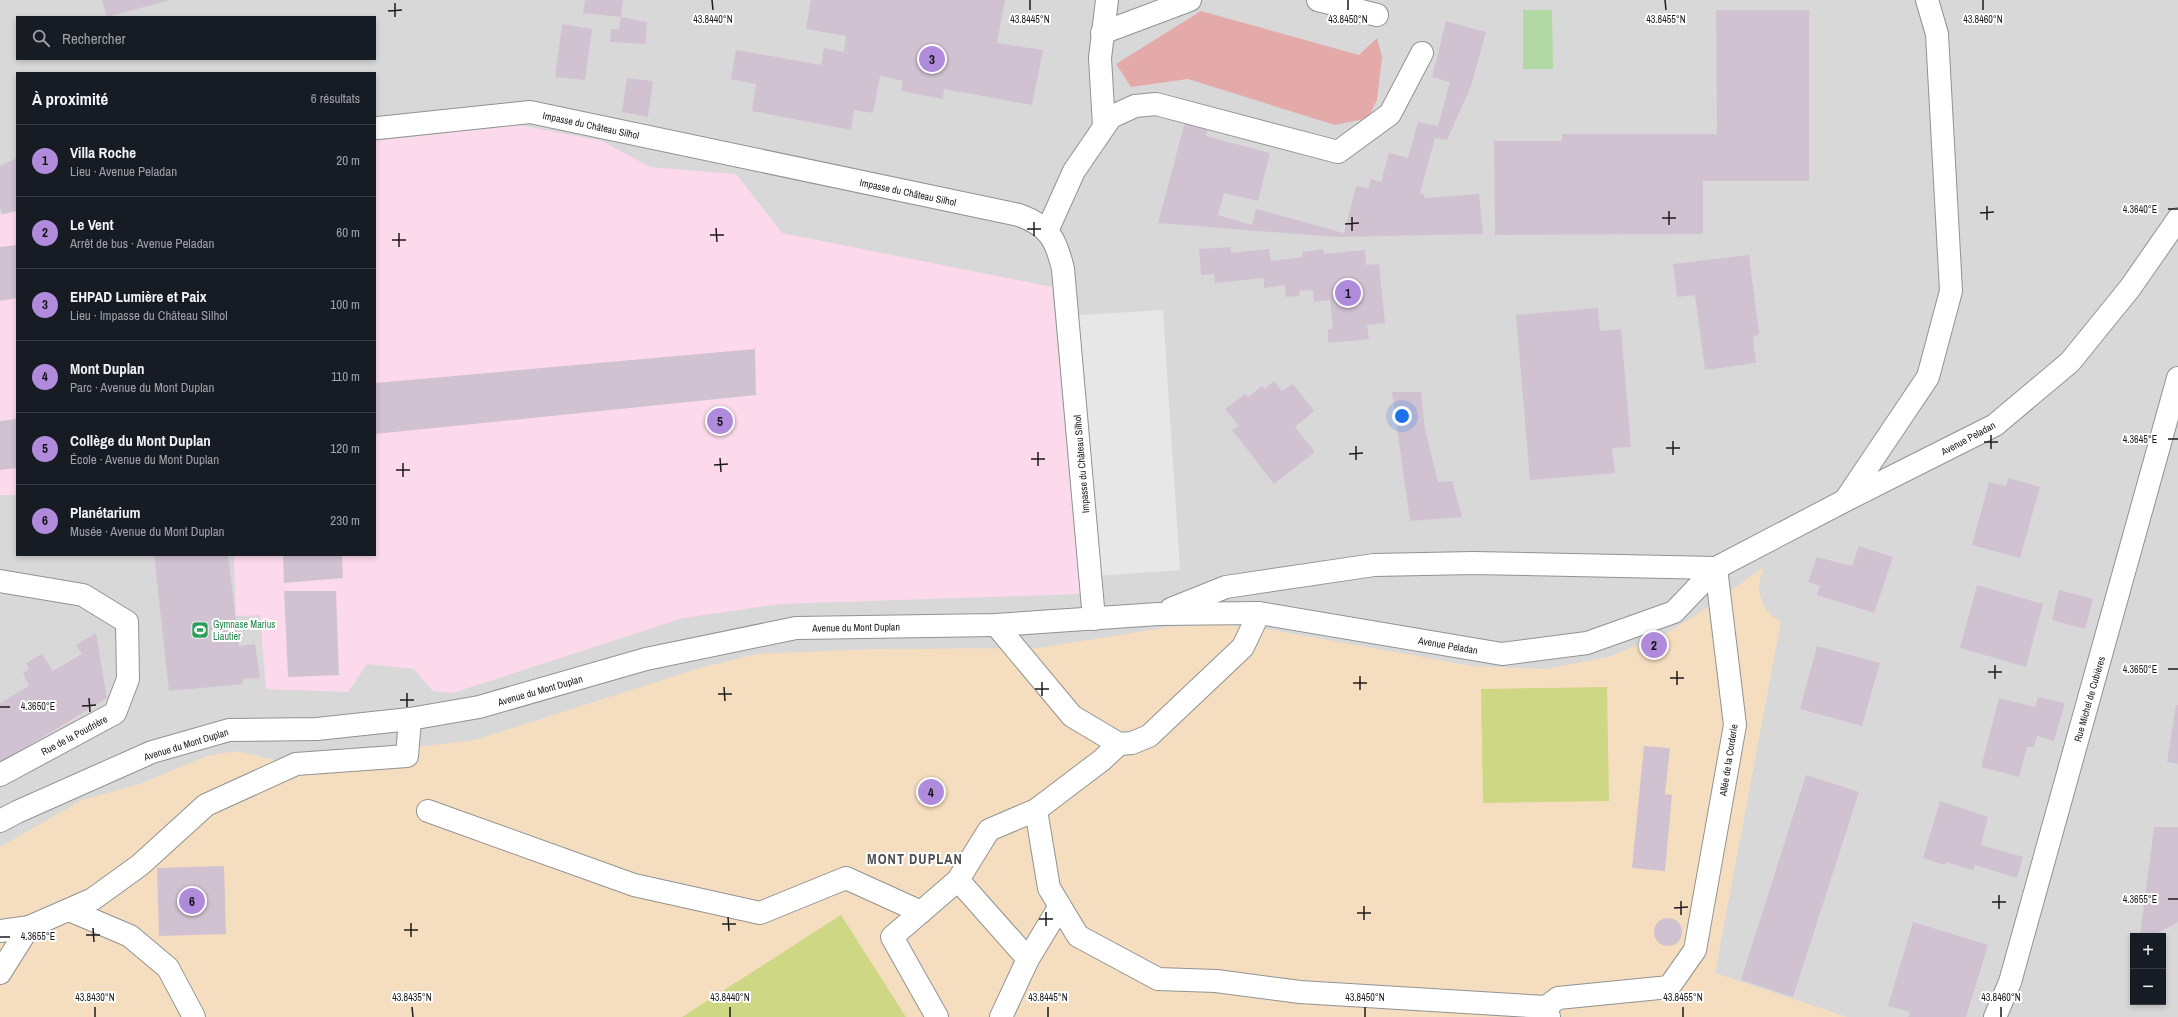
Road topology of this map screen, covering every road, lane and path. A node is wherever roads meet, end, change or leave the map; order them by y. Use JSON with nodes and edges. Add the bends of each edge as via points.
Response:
{"nodes":[{"id":1,"x":1107,"y":0,"type":"edge"},
{"id":2,"x":1190,"y":0,"type":"edge"},
{"id":3,"x":1318,"y":0,"type":"edge"},
{"id":4,"x":1927,"y":0,"type":"edge"},
{"id":5,"x":1377,"y":15,"type":"dead end"},
{"id":6,"x":1102,"y":32,"type":"junction"},
{"id":7,"x":1422,"y":53,"type":"dead end"},
{"id":8,"x":1104,"y":126,"type":"junction"},
{"id":9,"x":378,"y":128,"type":"dead end"},
{"id":10,"x":2178,"y":219,"type":"edge"},
{"id":11,"x":1047,"y":231,"type":"junction"},
{"id":12,"x":2178,"y":378,"type":"edge"},
{"id":13,"x":1846,"y":500,"type":"junction"},
{"id":14,"x":1716,"y":568,"type":"junction"},
{"id":15,"x":0,"y":581,"type":"edge"},
{"id":16,"x":1259,"y":613,"type":"junction"},
{"id":17,"x":1158,"y":614,"type":"junction"},
{"id":18,"x":1094,"y":619,"type":"junction"},
{"id":19,"x":996,"y":625,"type":"junction"},
{"id":20,"x":410,"y":719,"type":"junction"},
{"id":21,"x":1119,"y":744,"type":"junction"},
{"id":22,"x":0,"y":775,"type":"edge"},
{"id":23,"x":1036,"y":810,"type":"junction"},
{"id":24,"x":428,"y":811,"type":"dead end"},
{"id":25,"x":0,"y":821,"type":"edge"},
{"id":26,"x":958,"y":880,"type":"junction"},
{"id":27,"x":1060,"y":906,"type":"junction"},
{"id":28,"x":69,"y":910,"type":"junction"},
{"id":29,"x":921,"y":912,"type":"junction"},
{"id":30,"x":29,"y":927,"type":"junction"},
{"id":31,"x":0,"y":931,"type":"edge"},
{"id":32,"x":1028,"y":958,"type":"junction"},
{"id":33,"x":0,"y":973,"type":"edge"},
{"id":34,"x":1547,"y":1012,"type":"edge"},
{"id":35,"x":194,"y":1017,"type":"edge"},
{"id":36,"x":937,"y":1017,"type":"edge"},
{"id":37,"x":1001,"y":1017,"type":"edge"},
{"id":38,"x":1995,"y":1017,"type":"edge"}],
"edges":[{"from":1,"to":6,"type":"street"},
{"from":2,"to":6,"type":"street"},
{"from":3,"to":5,"type":"street"},
{"from":4,"to":13,"type":"street","via":[[1937,34],[1951,291],[1928,377]]},
{"from":6,"to":8,"type":"street","via":[[1100,58]]},
{"from":7,"to":8,"type":"street","via":[[1390,114],[1338,152],[1156,104],[1136,106],[1111,117]]},
{"from":8,"to":11,"type":"street","via":[[1074,171]]},
{"from":9,"to":11,"type":"street","name":"Impasse du Château Silhol","via":[[530,112],[1019,215],[1036,222]]},
{"from":10,"to":13,"type":"street","name":"Avenue Peladan","via":[[2130,288],[2070,362],[1995,425]]},
{"from":11,"to":18,"type":"street","name":"Impasse du Château Silhol","via":[[1059,250],[1066,300]]},
{"from":12,"to":38,"type":"street","name":"Rue Michel de Cubières","via":[[2010,982]]},
{"from":13,"to":14,"type":"street","name":"Avenue Peladan"},
{"from":14,"to":16,"type":"street","name":"Avenue Peladan","via":[[1674,612],[1587,643],[1502,654]]},
{"from":14,"to":17,"type":"street","name":"Avenue Peladan","via":[[1473,563],[1374,565],[1226,587]]},
{"from":14,"to":34,"type":"street","name":"Allée de la Corderie","via":[[1735,724],[1695,950],[1669,987],[1558,998]]},
{"from":15,"to":22,"type":"street","name":"Rue de la Poudrière","via":[[83,595],[127,622],[128,679],[115,713]]},
{"from":16,"to":17,"type":"street","name":"Avenue Peladan"},
{"from":16,"to":21,"type":"street","via":[[1243,647],[1155,731],[1132,743]]},
{"from":17,"to":18,"type":"street","name":"Avenue Peladan"},
{"from":18,"to":19,"type":"street","name":"Avenue du Mont Duplan"},
{"from":19,"to":20,"type":"street","name":"Avenue du Mont Duplan","via":[[796,628],[646,659],[479,707]]},
{"from":19,"to":21,"type":"street","via":[[1072,716]]},
{"from":20,"to":25,"type":"street","name":"Avenue du Mont Duplan","via":[[317,729],[229,730],[152,752]]},
{"from":20,"to":28,"type":"street","via":[[407,756],[296,764],[206,806],[140,865],[93,899]]},
{"from":21,"to":23,"type":"street"},
{"from":23,"to":26,"type":"street","via":[[989,830]]},
{"from":23,"to":27,"type":"street","via":[[1049,888]]},
{"from":24,"to":29,"type":"street","via":[[634,885],[760,913],[846,878]]},
{"from":26,"to":29,"type":"street"},
{"from":26,"to":32,"type":"street"},
{"from":27,"to":32,"type":"street"},
{"from":27,"to":34,"type":"street","via":[[1078,936],[1158,979],[1216,980],[1300,992]]},
{"from":28,"to":30,"type":"street"},
{"from":28,"to":35,"type":"street","via":[[130,936],[168,968]]},
{"from":29,"to":36,"type":"street","via":[[892,936]]},
{"from":30,"to":31,"type":"street"},
{"from":30,"to":33,"type":"street"},
{"from":32,"to":37,"type":"street"}]}
